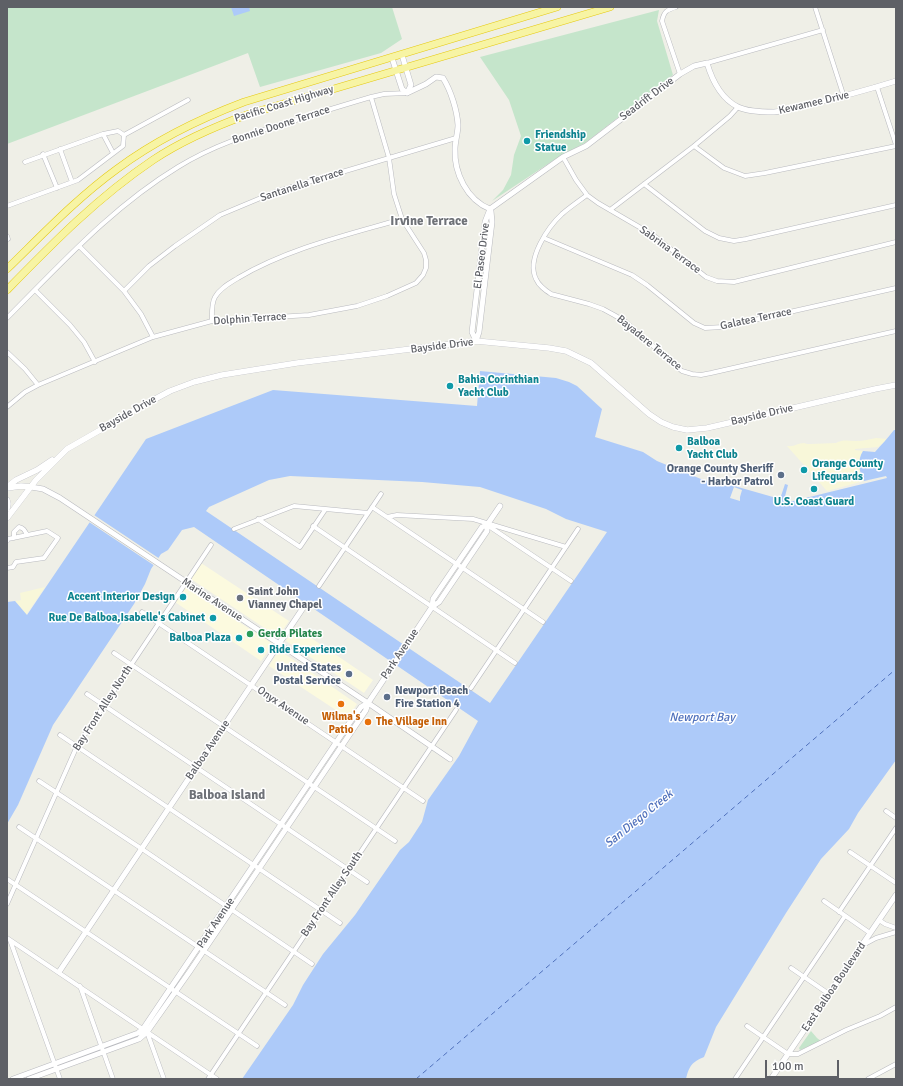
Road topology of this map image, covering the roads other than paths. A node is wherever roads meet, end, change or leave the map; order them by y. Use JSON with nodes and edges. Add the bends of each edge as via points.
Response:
{"nodes":[{"id":1,"x":557,"y":7,"type":"edge"},
{"id":2,"x":610,"y":7,"type":"edge"},
{"id":3,"x":676,"y":7,"type":"edge"},
{"id":4,"x":815,"y":7,"type":"edge"},
{"id":5,"x":823,"y":30,"type":"junction"},
{"id":6,"x":402,"y":55,"type":"junction"},
{"id":7,"x":392,"y":58,"type":"junction"},
{"id":8,"x":707,"y":63,"type":"junction"},
{"id":9,"x":406,"y":68,"type":"junction"},
{"id":10,"x":396,"y":71,"type":"junction"},
{"id":11,"x":680,"y":74,"type":"junction"},
{"id":12,"x":896,"y":80,"type":"edge"},
{"id":13,"x":877,"y":87,"type":"junction"},
{"id":14,"x":407,"y":93,"type":"junction"},
{"id":15,"x":371,"y":97,"type":"junction"},
{"id":16,"x":844,"y":97,"type":"junction"},
{"id":17,"x":188,"y":100,"type":"dead end"},
{"id":18,"x":738,"y":107,"type":"junction"},
{"id":19,"x":103,"y":134,"type":"junction"},
{"id":20,"x":124,"y":135,"type":"junction"},
{"id":21,"x":456,"y":138,"type":"junction"},
{"id":22,"x":896,"y":145,"type":"edge"},
{"id":23,"x":694,"y":146,"type":"junction"},
{"id":24,"x":60,"y":149,"type":"junction"},
{"id":25,"x":43,"y":154,"type":"junction"},
{"id":26,"x":112,"y":154,"type":"junction"},
{"id":27,"x":389,"y":158,"type":"junction"},
{"id":28,"x":563,"y":158,"type":"junction"},
{"id":29,"x":25,"y":162,"type":"dead end"},
{"id":30,"x":72,"y":182,"type":"junction"},
{"id":31,"x":644,"y":184,"type":"junction"},
{"id":32,"x":57,"y":188,"type":"junction"},
{"id":33,"x":587,"y":195,"type":"junction"},
{"id":34,"x":896,"y":205,"type":"edge"},
{"id":35,"x":7,"y":206,"type":"edge"},
{"id":36,"x":490,"y":209,"type":"junction"},
{"id":37,"x":610,"y":210,"type":"junction"},
{"id":38,"x":402,"y":219,"type":"junction"},
{"id":39,"x":544,"y":238,"type":"junction"},
{"id":40,"x":896,"y":242,"type":"edge"},
{"id":41,"x":79,"y":246,"type":"junction"},
{"id":42,"x":7,"y":269,"type":"edge"},
{"id":43,"x":896,"y":288,"type":"edge"},
{"id":44,"x":7,"y":290,"type":"edge"},
{"id":45,"x":35,"y":290,"type":"junction"},
{"id":46,"x":124,"y":291,"type":"junction"},
{"id":47,"x":7,"y":318,"type":"edge"},
{"id":48,"x":212,"y":321,"type":"junction"},
{"id":49,"x":896,"y":331,"type":"edge"},
{"id":50,"x":153,"y":337,"type":"junction"},
{"id":51,"x":476,"y":341,"type":"junction"},
{"id":52,"x":7,"y":352,"type":"edge"},
{"id":53,"x":95,"y":362,"type":"junction"},
{"id":54,"x":38,"y":385,"type":"junction"},
{"id":55,"x":896,"y":386,"type":"edge"},
{"id":56,"x":7,"y":407,"type":"edge"},
{"id":57,"x":58,"y":457,"type":"junction"},
{"id":58,"x":7,"y":487,"type":"edge"},
{"id":59,"x":31,"y":487,"type":"junction"},
{"id":60,"x":381,"y":494,"type":"dead end"},
{"id":61,"x":7,"y":500,"type":"edge"},
{"id":62,"x":500,"y":506,"type":"dead end"},
{"id":63,"x":372,"y":507,"type":"junction"},
{"id":64,"x":7,"y":509,"type":"edge"},
{"id":65,"x":325,"y":510,"type":"junction"},
{"id":66,"x":368,"y":513,"type":"junction"},
{"id":67,"x":387,"y":517,"type":"junction"},
{"id":68,"x":7,"y":518,"type":"edge"},
{"id":69,"x":258,"y":519,"type":"junction"},
{"id":70,"x":488,"y":524,"type":"junction"},
{"id":71,"x":313,"y":526,"type":"junction"},
{"id":72,"x":234,"y":529,"type":"dead end"},
{"id":73,"x":578,"y":529,"type":"dead end"},
{"id":74,"x":27,"y":535,"type":"junction"},
{"id":75,"x":14,"y":538,"type":"junction"},
{"id":76,"x":7,"y":541,"type":"edge"},
{"id":77,"x":211,"y":545,"type":"dead end"},
{"id":78,"x":566,"y":547,"type":"junction"},
{"id":79,"x":345,"y":548,"type":"junction"},
{"id":80,"x":457,"y":563,"type":"junction"},
{"id":81,"x":7,"y":568,"type":"edge"},
{"id":82,"x":463,"y":568,"type":"junction"},
{"id":83,"x":552,"y":568,"type":"junction"},
{"id":84,"x":571,"y":581,"type":"dead end"},
{"id":85,"x":186,"y":582,"type":"junction"},
{"id":86,"x":318,"y":586,"type":"dead end"},
{"id":87,"x":432,"y":607,"type":"junction"},
{"id":88,"x":303,"y":608,"type":"dead end"},
{"id":89,"x":524,"y":609,"type":"junction"},
{"id":90,"x":142,"y":612,"type":"dead end"},
{"id":91,"x":543,"y":622,"type":"dead end"},
{"id":92,"x":159,"y":623,"type":"junction"},
{"id":93,"x":279,"y":644,"type":"junction"},
{"id":94,"x":497,"y":650,"type":"junction"},
{"id":95,"x":114,"y":653,"type":"dead end"},
{"id":96,"x":516,"y":663,"type":"dead end"},
{"id":97,"x":131,"y":664,"type":"junction"},
{"id":98,"x":252,"y":686,"type":"junction"},
{"id":99,"x":471,"y":688,"type":"dead end"},
{"id":100,"x":88,"y":694,"type":"dead end"},
{"id":101,"x":368,"y":703,"type":"junction"},
{"id":102,"x":104,"y":705,"type":"junction"},
{"id":103,"x":456,"y":710,"type":"dead end"},
{"id":104,"x":225,"y":726,"type":"junction"},
{"id":105,"x":60,"y":735,"type":"dead end"},
{"id":106,"x":336,"y":743,"type":"junction"},
{"id":107,"x":76,"y":746,"type":"junction"},
{"id":108,"x":341,"y":746,"type":"junction"},
{"id":109,"x":432,"y":746,"type":"junction"},
{"id":110,"x":450,"y":759,"type":"dead end"},
{"id":111,"x":197,"y":768,"type":"junction"},
{"id":112,"x":39,"y":781,"type":"dead end"},
{"id":113,"x":312,"y":785,"type":"junction"},
{"id":114,"x":404,"y":788,"type":"junction"},
{"id":115,"x":56,"y":793,"type":"junction"},
{"id":116,"x":423,"y":801,"type":"dead end"},
{"id":117,"x":169,"y":808,"type":"junction"},
{"id":118,"x":886,"y":811,"type":"dead end"},
{"id":119,"x":896,"y":818,"type":"edge"},
{"id":120,"x":284,"y":826,"type":"junction"},
{"id":121,"x":19,"y":827,"type":"dead end"},
{"id":122,"x":376,"y":828,"type":"junction"},
{"id":123,"x":896,"y":828,"type":"edge"},
{"id":124,"x":36,"y":839,"type":"junction"},
{"id":125,"x":395,"y":841,"type":"dead end"},
{"id":126,"x":142,"y":849,"type":"junction"},
{"id":127,"x":850,"y":852,"type":"dead end"},
{"id":128,"x":870,"y":866,"type":"junction"},
{"id":129,"x":257,"y":867,"type":"junction"},
{"id":130,"x":349,"y":870,"type":"junction"},
{"id":131,"x":7,"y":879,"type":"edge"},
{"id":132,"x":367,"y":882,"type":"dead end"},
{"id":133,"x":896,"y":882,"type":"edge"},
{"id":134,"x":16,"y":884,"type":"junction"},
{"id":135,"x":114,"y":891,"type":"junction"},
{"id":136,"x":896,"y":895,"type":"edge"},
{"id":137,"x":824,"y":901,"type":"dead end"},
{"id":138,"x":7,"y":904,"type":"edge"},
{"id":139,"x":230,"y":907,"type":"junction"},
{"id":140,"x":321,"y":911,"type":"junction"},
{"id":141,"x":839,"y":912,"type":"junction"},
{"id":142,"x":845,"y":916,"type":"junction"},
{"id":143,"x":879,"y":920,"type":"junction"},
{"id":144,"x":340,"y":923,"type":"dead end"},
{"id":145,"x":896,"y":928,"type":"edge"},
{"id":146,"x":86,"y":932,"type":"junction"},
{"id":147,"x":896,"y":932,"type":"edge"},
{"id":148,"x":870,"y":933,"type":"junction"},
{"id":149,"x":8,"y":939,"type":"edge"},
{"id":150,"x":862,"y":945,"type":"junction"},
{"id":151,"x":201,"y":950,"type":"junction"},
{"id":152,"x":294,"y":951,"type":"junction"},
{"id":153,"x":312,"y":964,"type":"dead end"},
{"id":154,"x":792,"y":968,"type":"dead end"},
{"id":155,"x":59,"y":972,"type":"junction"},
{"id":156,"x":804,"y":977,"type":"junction"},
{"id":157,"x":80,"y":986,"type":"junction"},
{"id":158,"x":173,"y":991,"type":"junction"},
{"id":159,"x":266,"y":993,"type":"junction"},
{"id":160,"x":829,"y":994,"type":"junction"},
{"id":161,"x":285,"y":1005,"type":"dead end"},
{"id":162,"x":896,"y":1006,"type":"edge"},
{"id":163,"x":747,"y":1026,"type":"dead end"},
{"id":164,"x":145,"y":1030,"type":"junction"},
{"id":165,"x":238,"y":1034,"type":"junction"},
{"id":166,"x":763,"y":1037,"type":"junction"},
{"id":167,"x":257,"y":1046,"type":"dead end"},
{"id":168,"x":101,"y":1047,"type":"junction"},
{"id":169,"x":103,"y":1052,"type":"junction"},
{"id":170,"x":788,"y":1054,"type":"junction"},
{"id":171,"x":896,"y":1064,"type":"edge"},
{"id":172,"x":55,"y":1066,"type":"junction"},
{"id":173,"x":209,"y":1077,"type":"edge"},
{"id":174,"x":774,"y":1078,"type":"edge"},
{"id":175,"x":13,"y":1079,"type":"edge"},
{"id":176,"x":29,"y":1079,"type":"edge"},
{"id":177,"x":60,"y":1079,"type":"edge"},
{"id":178,"x":113,"y":1079,"type":"edge"},
{"id":179,"x":164,"y":1079,"type":"edge"},
{"id":180,"x":217,"y":1079,"type":"edge"},
{"id":181,"x":734,"y":1079,"type":"edge"},
{"id":182,"x":868,"y":1079,"type":"edge"}],
"edges":[{"from":1,"to":6,"type":"highway","name":"Pacific Coast Highway"},
{"from":2,"to":9,"type":"highway","name":"Pacific Coast Highway"},
{"from":3,"to":11,"type":"street","via":[[667,10],[662,21]]},
{"from":4,"to":5,"type":"street"},
{"from":5,"to":8,"type":"street","name":"Seadrift Drive"},
{"from":5,"to":16,"type":"street"},
{"from":6,"to":7,"type":"highway","name":"Pacific Coast Highway"},
{"from":6,"to":9,"type":"street"},
{"from":7,"to":10,"type":"street"},
{"from":7,"to":42,"type":"highway","name":"Pacific Coast Highway","via":[[244,102],[174,133],[129,161],[93,188]]},
{"from":8,"to":11,"type":"street","name":"Seadrift Drive","via":[[694,66]]},
{"from":8,"to":18,"type":"street","name":"Kewamee Drive","via":[[717,88]]},
{"from":9,"to":10,"type":"highway","name":"Pacific Coast Highway"},
{"from":9,"to":14,"type":"street","via":[[411,85]]},
{"from":10,"to":14,"type":"street","via":[[402,89]]},
{"from":10,"to":44,"type":"highway","name":"Pacific Coast Highway","via":[[249,114],[207,130],[172,149],[95,203]]},
{"from":11,"to":28,"type":"street","name":"Seadrift Drive","via":[[586,146]]},
{"from":12,"to":13,"type":"street","name":"Kewamee Drive"},
{"from":13,"to":16,"type":"street","name":"Kewamee Drive"},
{"from":13,"to":22,"type":"street"},
{"from":14,"to":15,"type":"street","name":"Bonnie Doone Terrace"},
{"from":14,"to":21,"type":"street","name":"Bonnie Doone Terrace","via":[[436,77],[443,78],[449,88],[457,118]]},
{"from":15,"to":27,"type":"street"},
{"from":15,"to":41,"type":"street","name":"Bonnie Doone Terrace","via":[[241,137],[209,151],[178,167],[126,203]]},
{"from":16,"to":18,"type":"street","name":"Kewamee Drive","via":[[775,112],[755,112]]},
{"from":17,"to":20,"type":"street"},
{"from":18,"to":23,"type":"street"},
{"from":19,"to":20,"type":"street","via":[[118,131]]},
{"from":19,"to":24,"type":"street"},
{"from":19,"to":26,"type":"street"},
{"from":20,"to":26,"type":"street","via":[[123,146]]},
{"from":21,"to":27,"type":"street","name":"Santanella Terrace"},
{"from":21,"to":36,"type":"street","via":[[455,159],[460,179],[473,197]]},
{"from":22,"to":23,"type":"street","via":[[745,176],[724,168]]},
{"from":23,"to":31,"type":"street"},
{"from":24,"to":25,"type":"street"},
{"from":24,"to":30,"type":"street"},
{"from":25,"to":29,"type":"street"},
{"from":25,"to":32,"type":"street"},
{"from":26,"to":30,"type":"street"},
{"from":27,"to":38,"type":"street","via":[[394,194]]},
{"from":27,"to":46,"type":"street","name":"Santanella Terrace","via":[[275,192],[220,215],[149,266]]},
{"from":28,"to":33,"type":"street","name":"Sabrina Terrace"},
{"from":28,"to":36,"type":"street","name":"Seadrift Drive"},
{"from":30,"to":32,"type":"street"},
{"from":31,"to":34,"type":"street","via":[[705,231],[719,238],[734,241]]},
{"from":31,"to":37,"type":"street"},
{"from":32,"to":35,"type":"street"},
{"from":33,"to":37,"type":"street","name":"Sabrina Terrace"},
{"from":33,"to":39,"type":"street","name":"Bayadere Terrace","via":[[562,214]]},
{"from":36,"to":51,"type":"street","name":"El Paseo Drive","via":[[492,222]]},
{"from":37,"to":40,"type":"street","name":"Sabrina Terrace","via":[[653,235],[706,276],[718,281],[734,282]]},
{"from":38,"to":48,"type":"street","via":[[297,250],[248,272],[215,295]]},
{"from":38,"to":48,"type":"street","name":"Dolphin Terrace","via":[[426,260],[423,275],[416,283],[357,306],[308,315]]},
{"from":39,"to":43,"type":"street","name":"Galatea Terrace","via":[[632,274],[694,324],[705,328],[723,327]]},
{"from":39,"to":49,"type":"street","name":"Bayadere Terrace","via":[[533,266],[536,279],[544,289],[560,298],[589,304],[614,315],[626,322],[672,363],[692,374],[711,373]]},
{"from":41,"to":45,"type":"street","name":"Bonnie Doone Terrace"},
{"from":41,"to":46,"type":"street"},
{"from":45,"to":47,"type":"street","name":"Bonnie Doone Terrace"},
{"from":45,"to":53,"type":"street","via":[[70,325],[84,342]]},
{"from":46,"to":50,"type":"street","via":[[141,314]]},
{"from":48,"to":50,"type":"street","name":"Dolphin Terrace"},
{"from":50,"to":53,"type":"street","name":"Dolphin Terrace"},
{"from":51,"to":55,"type":"main road","name":"Bayside Drive","via":[[566,351],[600,370],[661,422],[686,430]]},
{"from":51,"to":57,"type":"main road","name":"Bayside Drive","via":[[290,365],[222,375],[194,382],[144,405],[75,444]]},
{"from":52,"to":54,"type":"street"},
{"from":53,"to":54,"type":"street","name":"Dolphin Terrace"},
{"from":54,"to":56,"type":"street","name":"Dolphin Terrace"},
{"from":57,"to":58,"type":"main road"},
{"from":57,"to":59,"type":"main road","name":"Bayside Drive"},
{"from":58,"to":59,"type":"main road"},
{"from":59,"to":68,"type":"main road","name":"Bayside Drive"},
{"from":59,"to":85,"type":"street","name":"Marine Avenue","via":[[49,491]]},
{"from":60,"to":63,"type":"street"},
{"from":61,"to":64,"type":"main road"},
{"from":62,"to":70,"type":"street","name":"Park Avenue"},
{"from":63,"to":66,"type":"street"},
{"from":63,"to":67,"type":"street"},
{"from":65,"to":66,"type":"street"},
{"from":65,"to":69,"type":"street","via":[[294,506]]},
{"from":65,"to":71,"type":"street"},
{"from":66,"to":79,"type":"street"},
{"from":67,"to":70,"type":"street","via":[[397,515],[473,519]]},
{"from":67,"to":80,"type":"street"},
{"from":69,"to":71,"type":"street","via":[[300,547]]},
{"from":69,"to":72,"type":"street"},
{"from":70,"to":78,"type":"street"},
{"from":70,"to":80,"type":"street","name":"Park Avenue","via":[[482,527]]},
{"from":70,"to":82,"type":"street","name":"Park Avenue","via":[[488,531]]},
{"from":70,"to":83,"type":"street"},
{"from":71,"to":79,"type":"street"},
{"from":73,"to":78,"type":"street"},
{"from":74,"to":75,"type":"street"},
{"from":74,"to":75,"type":"street","via":[[25,530],[19,527],[14,532]]},
{"from":74,"to":81,"type":"street","via":[[47,531],[58,538],[44,558],[16,562],[13,567]]},
{"from":75,"to":76,"type":"street"},
{"from":77,"to":85,"type":"street","name":"Bay Front Alley North"},
{"from":78,"to":83,"type":"street"},
{"from":79,"to":86,"type":"street"},
{"from":79,"to":87,"type":"street"},
{"from":80,"to":82,"type":"street"},
{"from":80,"to":87,"type":"street","name":"Park Avenue","via":[[433,599]]},
{"from":82,"to":87,"type":"street","name":"Park Avenue","via":[[439,602]]},
{"from":82,"to":89,"type":"street"},
{"from":83,"to":84,"type":"street"},
{"from":83,"to":89,"type":"street"},
{"from":85,"to":92,"type":"street","name":"Bay Front Alley North"},
{"from":85,"to":93,"type":"street","name":"Marine Avenue"},
{"from":87,"to":94,"type":"street"},
{"from":87,"to":101,"type":"street","name":"Park Avenue"},
{"from":88,"to":93,"type":"street","name":"Balboa Avenue"},
{"from":89,"to":91,"type":"street"},
{"from":89,"to":94,"type":"street"},
{"from":90,"to":92,"type":"street","name":"Onyx Avenue"},
{"from":92,"to":97,"type":"street","name":"Bay Front Alley North"},
{"from":92,"to":98,"type":"street","name":"Onyx Avenue"},
{"from":93,"to":98,"type":"street","name":"Balboa Avenue"},
{"from":93,"to":101,"type":"street","name":"Marine Avenue"},
{"from":94,"to":96,"type":"street"},
{"from":94,"to":99,"type":"street"},
{"from":95,"to":97,"type":"street"},
{"from":97,"to":102,"type":"street","name":"Bay Front Alley North"},
{"from":97,"to":104,"type":"street"},
{"from":98,"to":104,"type":"street","name":"Balboa Avenue"},
{"from":98,"to":106,"type":"street","name":"Onyx Avenue"},
{"from":100,"to":102,"type":"street"},
{"from":101,"to":106,"type":"street","name":"Park Avenue","via":[[361,707]]},
{"from":101,"to":108,"type":"street","name":"Park Avenue","via":[[366,710]]},
{"from":101,"to":109,"type":"street","name":"Marine Avenue"},
{"from":102,"to":107,"type":"street","name":"Bay Front Alley North"},
{"from":102,"to":111,"type":"street"},
{"from":103,"to":109,"type":"street","name":"Bay Front Alley South"},
{"from":104,"to":111,"type":"street","name":"Balboa Avenue"},
{"from":104,"to":113,"type":"street"},
{"from":105,"to":107,"type":"street"},
{"from":106,"to":108,"type":"street","name":"Onyx Avenue"},
{"from":106,"to":113,"type":"street","name":"Park Avenue"},
{"from":107,"to":115,"type":"street","name":"Bay Front Alley North"},
{"from":107,"to":117,"type":"street"},
{"from":108,"to":113,"type":"street","name":"Park Avenue"},
{"from":108,"to":114,"type":"street","name":"Onyx Avenue"},
{"from":109,"to":110,"type":"street","name":"Marine Avenue"},
{"from":109,"to":114,"type":"street","name":"Bay Front Alley South"},
{"from":111,"to":117,"type":"street","name":"Balboa Avenue"},
{"from":111,"to":120,"type":"street"},
{"from":112,"to":115,"type":"street"},
{"from":113,"to":120,"type":"street","name":"Park Avenue"},
{"from":113,"to":122,"type":"street"},
{"from":114,"to":116,"type":"street","name":"Onyx Avenue"},
{"from":114,"to":122,"type":"street","name":"Bay Front Alley South"},
{"from":115,"to":124,"type":"street","name":"Bay Front Alley North"},
{"from":115,"to":126,"type":"street"},
{"from":117,"to":126,"type":"street","name":"Balboa Avenue"},
{"from":117,"to":129,"type":"street"},
{"from":118,"to":119,"type":"street"},
{"from":120,"to":129,"type":"street","name":"Park Avenue"},
{"from":120,"to":130,"type":"street"},
{"from":121,"to":124,"type":"street"},
{"from":122,"to":125,"type":"street"},
{"from":122,"to":130,"type":"street","name":"Bay Front Alley South"},
{"from":123,"to":128,"type":"street"},
{"from":124,"to":134,"type":"street","name":"Bay Front Alley North"},
{"from":124,"to":135,"type":"street"},
{"from":126,"to":135,"type":"street","name":"Balboa Avenue"},
{"from":126,"to":139,"type":"street"},
{"from":127,"to":128,"type":"street"},
{"from":128,"to":133,"type":"street"},
{"from":128,"to":141,"type":"street"},
{"from":129,"to":139,"type":"street","name":"Park Avenue"},
{"from":129,"to":140,"type":"street"},
{"from":130,"to":132,"type":"street"},
{"from":130,"to":140,"type":"street","name":"Bay Front Alley South"},
{"from":131,"to":134,"type":"street"},
{"from":134,"to":138,"type":"street","name":"Bay Front Alley North"},
{"from":134,"to":146,"type":"street"},
{"from":135,"to":146,"type":"street","name":"Balboa Avenue"},
{"from":135,"to":151,"type":"street"},
{"from":136,"to":143,"type":"street","name":"East Balboa Boulevard"},
{"from":137,"to":141,"type":"street"},
{"from":139,"to":151,"type":"street","name":"Park Avenue"},
{"from":139,"to":152,"type":"street"},
{"from":140,"to":144,"type":"street"},
{"from":140,"to":152,"type":"street","name":"Bay Front Alley South"},
{"from":141,"to":142,"type":"street"},
{"from":142,"to":148,"type":"street"},
{"from":142,"to":156,"type":"street"},
{"from":143,"to":145,"type":"street"},
{"from":143,"to":148,"type":"street","name":"East Balboa Boulevard"},
{"from":146,"to":155,"type":"street","name":"Balboa Avenue"},
{"from":146,"to":158,"type":"street"},
{"from":147,"to":150,"type":"street"},
{"from":148,"to":150,"type":"street","name":"East Balboa Boulevard"},
{"from":149,"to":155,"type":"street"},
{"from":149,"to":172,"type":"street"},
{"from":150,"to":160,"type":"street","name":"East Balboa Boulevard"},
{"from":151,"to":158,"type":"street","name":"Park Avenue"},
{"from":151,"to":159,"type":"street"},
{"from":152,"to":153,"type":"street"},
{"from":152,"to":159,"type":"street","name":"Bay Front Alley South"},
{"from":154,"to":156,"type":"street"},
{"from":155,"to":157,"type":"street"},
{"from":156,"to":160,"type":"street"},
{"from":156,"to":166,"type":"street"},
{"from":157,"to":164,"type":"street"},
{"from":157,"to":168,"type":"street"},
{"from":158,"to":164,"type":"street","name":"Park Avenue"},
{"from":158,"to":165,"type":"street"},
{"from":159,"to":161,"type":"street"},
{"from":159,"to":165,"type":"street","name":"Bay Front Alley South"},
{"from":160,"to":170,"type":"street","name":"East Balboa Boulevard"},
{"from":162,"to":170,"type":"street","via":[[798,1054]]},
{"from":163,"to":166,"type":"street"},
{"from":164,"to":168,"type":"street","name":"Park Avenue"},
{"from":164,"to":169,"type":"street","name":"Park Avenue","via":[[139,1039]]},
{"from":164,"to":173,"type":"street"},
{"from":164,"to":179,"type":"street"},
{"from":165,"to":167,"type":"street"},
{"from":165,"to":173,"type":"street","name":"Bay Front Alley South"},
{"from":166,"to":170,"type":"street"},
{"from":166,"to":181,"type":"street"},
{"from":168,"to":169,"type":"street"},
{"from":168,"to":172,"type":"street","name":"Park Avenue"},
{"from":169,"to":172,"type":"street","name":"Park Avenue"},
{"from":169,"to":178,"type":"street"},
{"from":170,"to":174,"type":"street","name":"East Balboa Boulevard"},
{"from":171,"to":182,"type":"street"},
{"from":172,"to":175,"type":"street","name":"Park Avenue"},
{"from":172,"to":176,"type":"street","name":"Park Avenue"},
{"from":172,"to":177,"type":"street"},
{"from":173,"to":180,"type":"street"}]}
